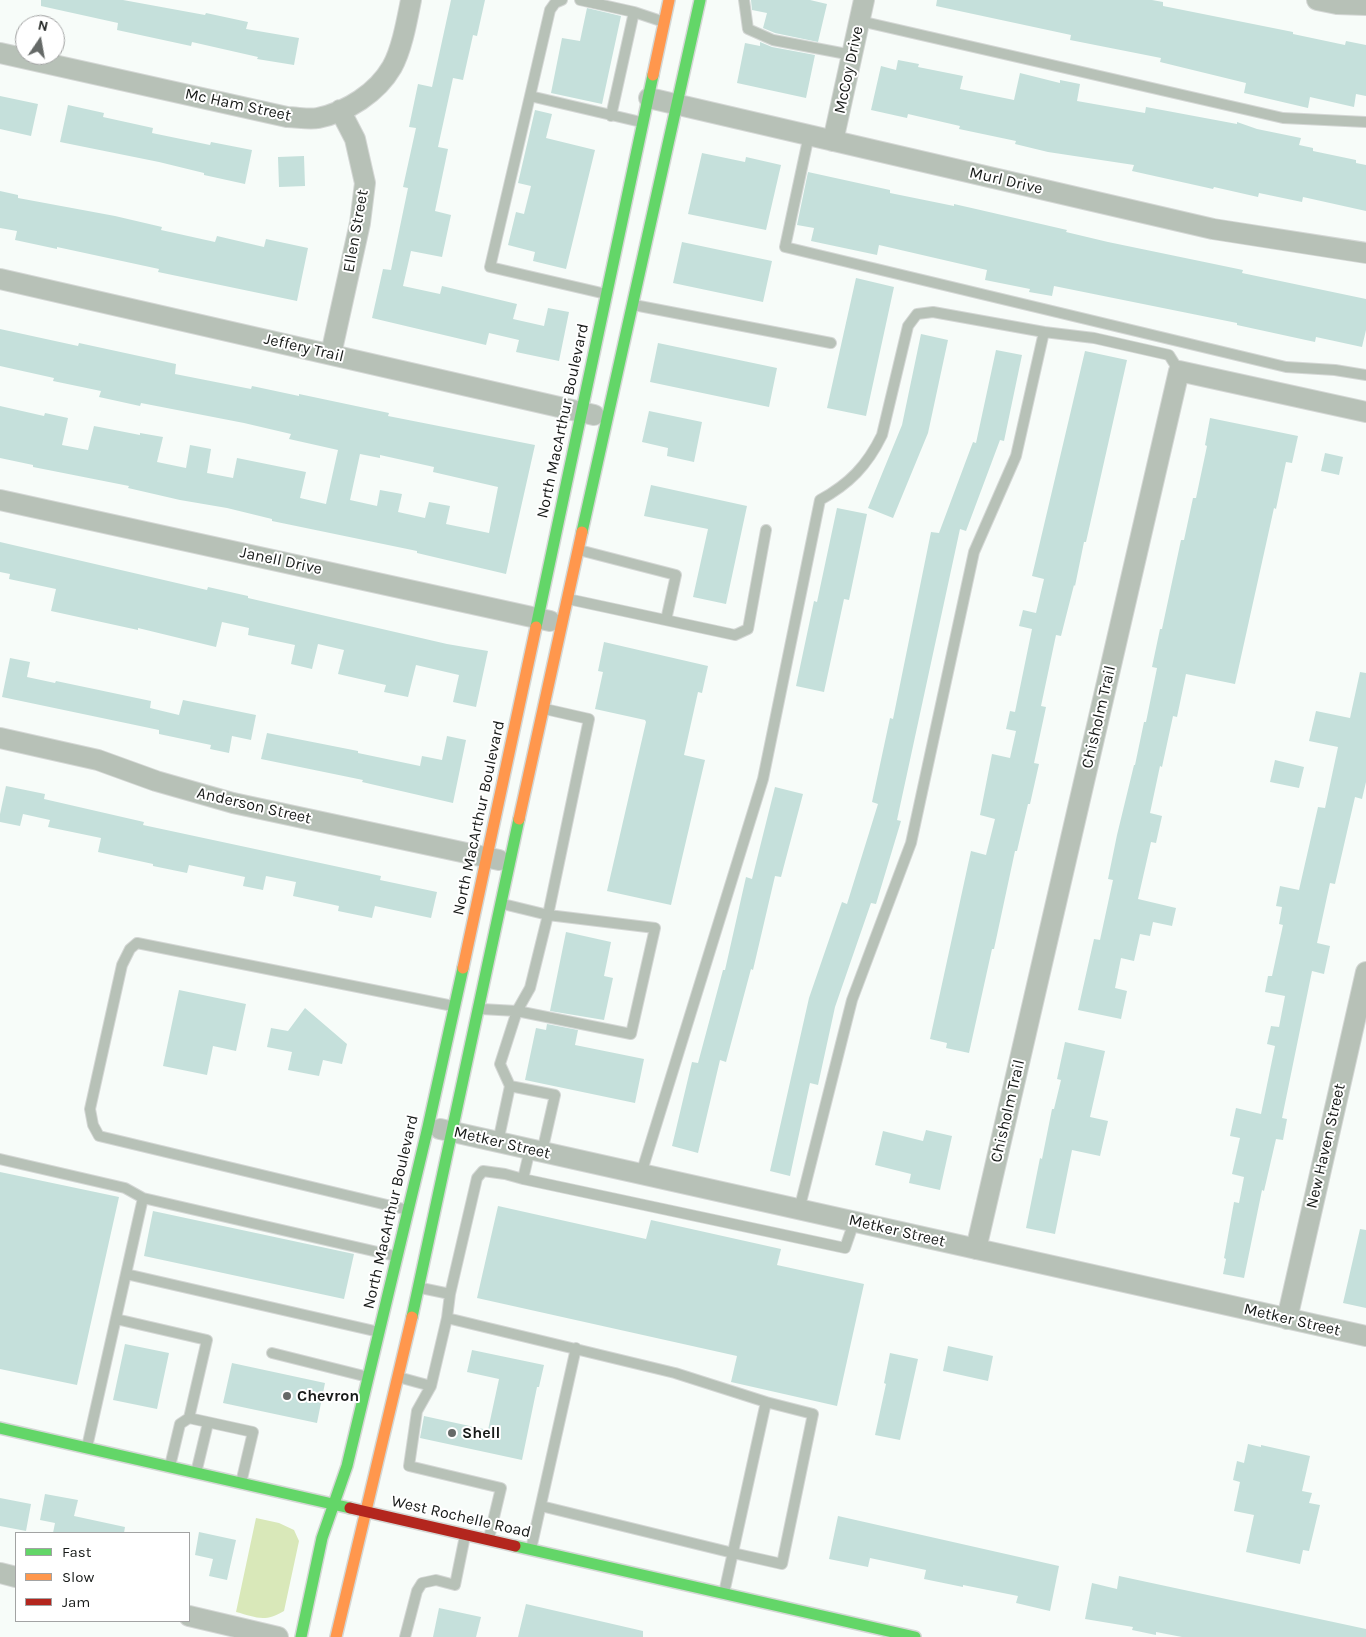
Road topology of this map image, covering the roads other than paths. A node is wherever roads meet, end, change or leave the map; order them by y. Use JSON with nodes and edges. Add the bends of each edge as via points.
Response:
{"nodes":[{"id":1,"x":412,"y":0,"type":"edge"},
{"id":2,"x":562,"y":0,"type":"edge"},
{"id":3,"x":580,"y":0,"type":"edge"},
{"id":4,"x":669,"y":0,"type":"edge"},
{"id":5,"x":700,"y":0,"type":"edge"},
{"id":6,"x":744,"y":0,"type":"edge"},
{"id":7,"x":864,"y":0,"type":"edge"},
{"id":8,"x":1317,"y":0,"type":"edge"},
{"id":9,"x":1366,"y":6,"type":"edge"},
{"id":10,"x":634,"y":12,"type":"junction"},
{"id":11,"x":860,"y":21,"type":"junction"},
{"id":12,"x":665,"y":22,"type":"junction"},
{"id":13,"x":0,"y":53,"type":"edge"},
{"id":14,"x":852,"y":55,"type":"junction"},
{"id":15,"x":530,"y":96,"type":"junction"},
{"id":16,"x":648,"y":98,"type":"junction"},
{"id":17,"x":677,"y":104,"type":"junction"},
{"id":18,"x":340,"y":110,"type":"junction"},
{"id":19,"x":612,"y":116,"type":"junction"},
{"id":20,"x":1366,"y":122,"type":"edge"},
{"id":21,"x":643,"y":123,"type":"junction"},
{"id":22,"x":809,"y":135,"type":"junction"},
{"id":23,"x":833,"y":140,"type":"junction"},
{"id":24,"x":1366,"y":253,"type":"edge"},
{"id":25,"x":0,"y":279,"type":"edge"},
{"id":26,"x":607,"y":294,"type":"junction"},
{"id":27,"x":633,"y":305,"type":"junction"},
{"id":28,"x":1044,"y":332,"type":"junction"},
{"id":29,"x":831,"y":343,"type":"dead end"},
{"id":30,"x":331,"y":354,"type":"junction"},
{"id":31,"x":1179,"y":371,"type":"junction"},
{"id":32,"x":1366,"y":375,"type":"edge"},
{"id":33,"x":582,"y":412,"type":"junction"},
{"id":34,"x":1366,"y":412,"type":"edge"},
{"id":35,"x":608,"y":418,"type":"junction"},
{"id":36,"x":0,"y":500,"type":"edge"},
{"id":37,"x":766,"y":530,"type":"dead end"},
{"id":38,"x":578,"y":550,"type":"junction"},
{"id":39,"x":567,"y":599,"type":"junction"},
{"id":40,"x":538,"y":618,"type":"junction"},
{"id":41,"x":666,"y":620,"type":"junction"},
{"id":42,"x":562,"y":623,"type":"junction"},
{"id":43,"x":542,"y":709,"type":"junction"},
{"id":44,"x":0,"y":738,"type":"edge"},
{"id":45,"x":487,"y":858,"type":"junction"},
{"id":46,"x":510,"y":863,"type":"junction"},
{"id":47,"x":502,"y":903,"type":"junction"},
{"id":48,"x":548,"y":914,"type":"junction"},
{"id":49,"x":1366,"y":972,"type":"edge"},
{"id":50,"x":454,"y":1007,"type":"junction"},
{"id":51,"x":480,"y":1009,"type":"junction"},
{"id":52,"x":517,"y":1011,"type":"junction"},
{"id":53,"x":510,"y":1086,"type":"junction"},
{"id":54,"x":428,"y":1127,"type":"junction"},
{"id":55,"x":453,"y":1132,"type":"junction"},
{"id":56,"x":498,"y":1142,"type":"junction"},
{"id":57,"x":536,"y":1151,"type":"junction"},
{"id":58,"x":0,"y":1159,"type":"edge"},
{"id":59,"x":418,"y":1170,"type":"junction"},
{"id":60,"x":641,"y":1174,"type":"junction"},
{"id":61,"x":524,"y":1179,"type":"junction"},
{"id":62,"x":142,"y":1198,"type":"junction"},
{"id":63,"x":408,"y":1210,"type":"junction"},
{"id":64,"x":799,"y":1210,"type":"junction"},
{"id":65,"x":418,"y":1219,"type":"dead end"},
{"id":66,"x":854,"y":1222,"type":"junction"},
{"id":67,"x":976,"y":1249,"type":"junction"},
{"id":68,"x":397,"y":1257,"type":"junction"},
{"id":69,"x":412,"y":1261,"type":"dead end"},
{"id":70,"x":126,"y":1274,"type":"junction"},
{"id":71,"x":420,"y":1288,"type":"junction"},
{"id":72,"x":450,"y":1294,"type":"junction"},
{"id":73,"x":447,"y":1318,"type":"junction"},
{"id":74,"x":116,"y":1319,"type":"junction"},
{"id":75,"x":1286,"y":1319,"type":"junction"},
{"id":76,"x":379,"y":1332,"type":"junction"},
{"id":77,"x":1366,"y":1336,"type":"edge"},
{"id":78,"x":576,"y":1348,"type":"junction"},
{"id":79,"x":272,"y":1353,"type":"dead end"},
{"id":80,"x":368,"y":1377,"type":"junction"},
{"id":81,"x":397,"y":1377,"type":"junction"},
{"id":82,"x":431,"y":1386,"type":"junction"},
{"id":83,"x":766,"y":1402,"type":"junction"},
{"id":84,"x":189,"y":1418,"type":"junction"},
{"id":85,"x":208,"y":1422,"type":"junction"},
{"id":86,"x":0,"y":1428,"type":"edge"},
{"id":87,"x":87,"y":1448,"type":"junction"},
{"id":88,"x":170,"y":1468,"type":"junction"},
{"id":89,"x":196,"y":1473,"type":"junction"},
{"id":90,"x":241,"y":1484,"type":"junction"},
{"id":91,"x":334,"y":1505,"type":"junction"},
{"id":92,"x":541,"y":1506,"type":"junction"},
{"id":93,"x":366,"y":1512,"type":"junction"},
{"id":94,"x":466,"y":1535,"type":"junction"},
{"id":95,"x":489,"y":1540,"type":"junction"},
{"id":96,"x":531,"y":1549,"type":"junction"},
{"id":97,"x":733,"y":1553,"type":"junction"},
{"id":98,"x":0,"y":1573,"type":"edge"},
{"id":99,"x":15,"y":1577,"type":"edge"},
{"id":100,"x":724,"y":1594,"type":"junction"},
{"id":101,"x":190,"y":1616,"type":"edge"},
{"id":102,"x":341,"y":1636,"type":"edge"},
{"id":103,"x":278,"y":1637,"type":"edge"},
{"id":104,"x":301,"y":1637,"type":"edge"},
{"id":105,"x":405,"y":1637,"type":"edge"},
{"id":106,"x":915,"y":1637,"type":"edge"}],
"edges":[{"from":1,"to":18,"type":"street","name":"Mc Ham Street","via":[[392,66],[370,94]]},
{"from":2,"to":15,"type":"lane","via":[[550,10]]},
{"from":3,"to":10,"type":"lane"},
{"from":4,"to":12,"type":"main road","name":"North MacArthur Boulevard"},
{"from":5,"to":17,"type":"main road"},
{"from":6,"to":14,"type":"lane","via":[[748,28],[773,40]]},
{"from":7,"to":11,"type":"street","name":"McCoy Drive"},
{"from":8,"to":9,"type":"street"},
{"from":10,"to":12,"type":"lane"},
{"from":10,"to":19,"type":"lane"},
{"from":11,"to":14,"type":"street","name":"McCoy Drive"},
{"from":11,"to":20,"type":"lane","via":[[1283,118]]},
{"from":12,"to":16,"type":"main road","name":"North MacArthur Boulevard"},
{"from":13,"to":18,"type":"street","name":"Mc Ham Street","via":[[287,117],[317,118]]},
{"from":14,"to":23,"type":"street","name":"McCoy Drive"},
{"from":15,"to":19,"type":"lane"},
{"from":15,"to":26,"type":"lane","via":[[490,267]]},
{"from":16,"to":17,"type":"street","name":"Murl Drive"},
{"from":16,"to":21,"type":"main road","name":"North MacArthur Boulevard"},
{"from":17,"to":22,"type":"street","name":"Murl Drive"},
{"from":17,"to":27,"type":"main road"},
{"from":18,"to":30,"type":"street","name":"Ellen Street","via":[[355,139],[365,183],[360,224]]},
{"from":19,"to":21,"type":"lane"},
{"from":21,"to":26,"type":"main road","name":"North MacArthur Boulevard"},
{"from":22,"to":23,"type":"street","name":"Murl Drive"},
{"from":22,"to":32,"type":"lane","via":[[785,246],[1286,366]]},
{"from":23,"to":24,"type":"street","name":"Murl Drive","via":[[1212,229]]},
{"from":25,"to":30,"type":"street","name":"Jeffery Trail"},
{"from":26,"to":33,"type":"main road","name":"North MacArthur Boulevard"},
{"from":27,"to":29,"type":"lane"},
{"from":27,"to":35,"type":"main road"},
{"from":28,"to":31,"type":"lane","via":[[1094,338],[1169,355]]},
{"from":28,"to":60,"type":"lane","via":[[933,312],[917,314],[908,326],[882,435],[855,476],[820,500],[763,779]]},
{"from":28,"to":64,"type":"lane","via":[[1016,456],[974,552],[911,843],[852,1000]]},
{"from":30,"to":33,"type":"street","name":"Jeffery Trail"},
{"from":31,"to":34,"type":"street"},
{"from":31,"to":67,"type":"street","name":"Chisholm Trail"},
{"from":33,"to":35,"type":"street","name":"Jeffery Trail"},
{"from":33,"to":40,"type":"main road","name":"North MacArthur Boulevard"},
{"from":35,"to":38,"type":"main road"},
{"from":36,"to":40,"type":"street","name":"Janell Drive"},
{"from":37,"to":41,"type":"lane","via":[[748,629],[735,635]]},
{"from":38,"to":39,"type":"main road"},
{"from":38,"to":41,"type":"lane","via":[[676,575]]},
{"from":39,"to":41,"type":"lane"},
{"from":39,"to":42,"type":"main road"},
{"from":40,"to":42,"type":"street","name":"Janell Drive"},
{"from":40,"to":45,"type":"main road","name":"North MacArthur Boulevard"},
{"from":42,"to":43,"type":"main road"},
{"from":43,"to":46,"type":"main road"},
{"from":43,"to":48,"type":"lane","via":[[589,719]]},
{"from":44,"to":45,"type":"street","name":"Anderson Street","via":[[98,760],[233,803]]},
{"from":45,"to":46,"type":"street","name":"Anderson Street"},
{"from":45,"to":50,"type":"main road","name":"North MacArthur Boulevard"},
{"from":46,"to":47,"type":"main road"},
{"from":47,"to":48,"type":"lane"},
{"from":47,"to":51,"type":"main road"},
{"from":48,"to":52,"type":"lane","via":[[530,988]]},
{"from":48,"to":52,"type":"lane","via":[[655,928],[631,1034]]},
{"from":49,"to":75,"type":"street","name":"New Haven Street"},
{"from":50,"to":54,"type":"main road","name":"North MacArthur Boulevard"},
{"from":50,"to":63,"type":"lane","via":[[137,943],[122,965],[90,1109],[99,1136]]},
{"from":51,"to":52,"type":"lane"},
{"from":51,"to":55,"type":"main road"},
{"from":52,"to":53,"type":"lane","via":[[500,1064]]},
{"from":53,"to":56,"type":"lane"},
{"from":53,"to":57,"type":"lane","via":[[555,1095]]},
{"from":54,"to":55,"type":"street","name":"Metker Street"},
{"from":54,"to":59,"type":"main road","name":"North MacArthur Boulevard"},
{"from":55,"to":56,"type":"street","name":"Metker Street"},
{"from":55,"to":71,"type":"main road"},
{"from":56,"to":57,"type":"street","name":"Metker Street"},
{"from":57,"to":60,"type":"street","name":"Metker Street"},
{"from":57,"to":61,"type":"lane"},
{"from":58,"to":62,"type":"lane","via":[[125,1188]]},
{"from":59,"to":63,"type":"main road","name":"North MacArthur Boulevard"},
{"from":59,"to":65,"type":"main road"},
{"from":60,"to":64,"type":"street","name":"Metker Street"},
{"from":61,"to":66,"type":"lane","via":[[845,1248]]},
{"from":61,"to":72,"type":"lane","via":[[483,1172],[477,1178]]},
{"from":62,"to":68,"type":"lane"},
{"from":62,"to":70,"type":"lane"},
{"from":63,"to":68,"type":"main road","name":"North MacArthur Boulevard"},
{"from":64,"to":66,"type":"street","name":"Metker Street"},
{"from":66,"to":67,"type":"street","name":"Metker Street"},
{"from":67,"to":75,"type":"street","name":"Metker Street"},
{"from":68,"to":76,"type":"main road","name":"North MacArthur Boulevard"},
{"from":69,"to":71,"type":"main road","via":[[412,1278]]},
{"from":70,"to":74,"type":"lane"},
{"from":70,"to":76,"type":"lane"},
{"from":71,"to":72,"type":"lane"},
{"from":71,"to":81,"type":"main road"},
{"from":72,"to":73,"type":"lane"},
{"from":73,"to":78,"type":"lane"},
{"from":73,"to":82,"type":"lane"},
{"from":74,"to":84,"type":"lane","via":[[207,1340]]},
{"from":74,"to":87,"type":"lane"},
{"from":75,"to":77,"type":"street","name":"Metker Street"},
{"from":76,"to":80,"type":"main road","name":"North MacArthur Boulevard"},
{"from":78,"to":83,"type":"lane","via":[[676,1373]]},
{"from":78,"to":92,"type":"lane"},
{"from":79,"to":80,"type":"lane"},
{"from":80,"to":91,"type":"main road","name":"North MacArthur Boulevard","via":[[347,1466]]},
{"from":81,"to":82,"type":"lane"},
{"from":81,"to":93,"type":"main road"},
{"from":82,"to":95,"type":"lane","via":[[417,1411],[409,1466],[501,1488]]},
{"from":83,"to":97,"type":"lane"},
{"from":83,"to":97,"type":"lane","via":[[813,1414],[782,1564]]},
{"from":84,"to":85,"type":"lane"},
{"from":84,"to":88,"type":"lane","via":[[180,1424]]},
{"from":85,"to":89,"type":"lane"},
{"from":85,"to":90,"type":"lane","via":[[253,1432]]},
{"from":86,"to":87,"type":"main road","name":"West Rochelle Road"},
{"from":87,"to":88,"type":"main road","name":"West Rochelle Road"},
{"from":88,"to":89,"type":"main road","name":"West Rochelle Road"},
{"from":89,"to":90,"type":"main road","name":"West Rochelle Road"},
{"from":90,"to":91,"type":"main road","name":"West Rochelle Road"},
{"from":91,"to":93,"type":"main road","name":"West Rochelle Road"},
{"from":91,"to":104,"type":"main road","name":"North MacArthur Boulevard","via":[[322,1538]]},
{"from":92,"to":96,"type":"lane"},
{"from":92,"to":97,"type":"lane"},
{"from":93,"to":94,"type":"main road","name":"West Rochelle Road"},
{"from":93,"to":102,"type":"main road"},
{"from":94,"to":95,"type":"main road","name":"West Rochelle Road"},
{"from":94,"to":105,"type":"lane","via":[[455,1585],[436,1580],[422,1583]]},
{"from":95,"to":96,"type":"main road","name":"West Rochelle Road"},
{"from":96,"to":100,"type":"main road","name":"West Rochelle Road"},
{"from":97,"to":100,"type":"lane"},
{"from":98,"to":99,"type":"street"},
{"from":100,"to":106,"type":"main road","name":"West Rochelle Road"},
{"from":101,"to":103,"type":"street"}]}
